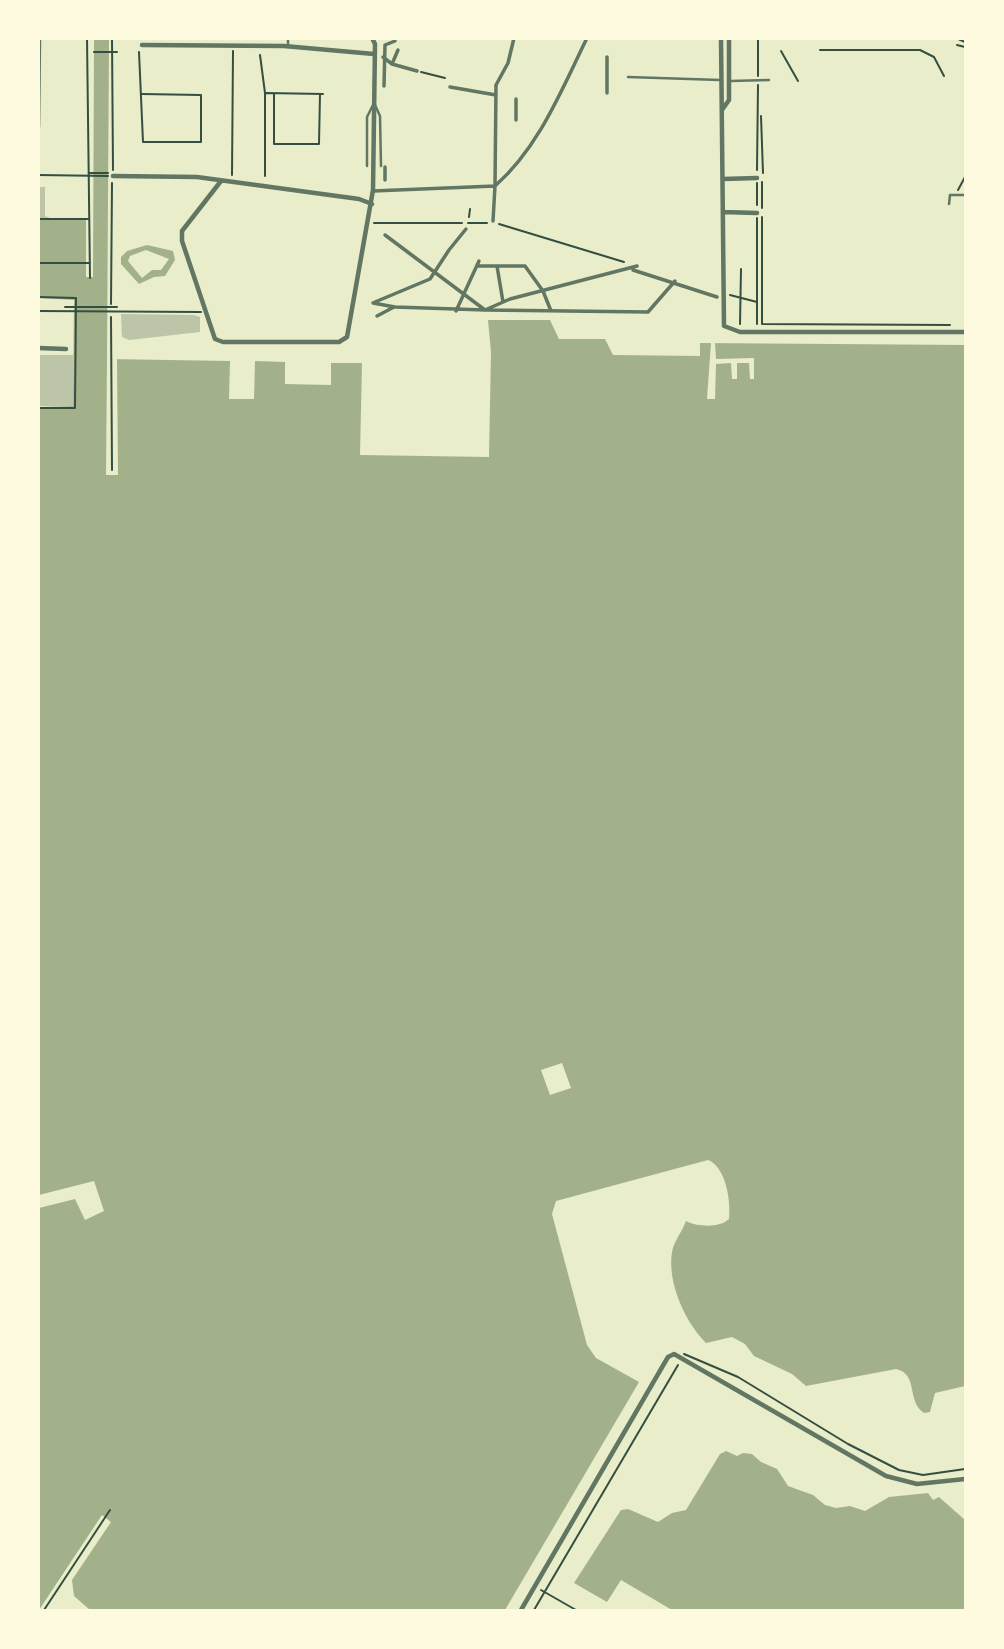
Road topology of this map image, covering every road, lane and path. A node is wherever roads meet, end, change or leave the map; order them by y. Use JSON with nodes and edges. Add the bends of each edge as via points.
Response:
{"nodes":[{"id":1,"x":39,"y":38,"type":"edge"},
{"id":2,"x":87,"y":38,"type":"edge"},
{"id":3,"x":112,"y":38,"type":"edge"},
{"id":4,"x":183,"y":38,"type":"edge"},
{"id":5,"x":288,"y":38,"type":"edge"},
{"id":6,"x":380,"y":38,"type":"edge"},
{"id":7,"x":514,"y":38,"type":"edge"},
{"id":8,"x":587,"y":38,"type":"edge"},
{"id":9,"x":721,"y":38,"type":"edge"},
{"id":10,"x":729,"y":38,"type":"edge"},
{"id":11,"x":758,"y":38,"type":"edge"},
{"id":12,"x":956,"y":38,"type":"edge"},
{"id":13,"x":373,"y":41,"type":"edge"},
{"id":14,"x":395,"y":41,"type":"dead end"},
{"id":15,"x":965,"y":42,"type":"edge"},
{"id":16,"x":142,"y":45,"type":"dead end"},
{"id":17,"x":184,"y":45,"type":"junction"},
{"id":18,"x":234,"y":45,"type":"junction"},
{"id":19,"x":957,"y":45,"type":"dead end"},
{"id":20,"x":288,"y":47,"type":"junction"},
{"id":21,"x":965,"y":47,"type":"edge"},
{"id":22,"x":398,"y":50,"type":"dead end"},
{"id":23,"x":820,"y":50,"type":"dead end"},
{"id":24,"x":781,"y":51,"type":"dead end"},
{"id":25,"x":94,"y":52,"type":"dead end"},
{"id":26,"x":112,"y":52,"type":"junction"},
{"id":27,"x":117,"y":52,"type":"dead end"},
{"id":28,"x":139,"y":52,"type":"dead end"},
{"id":29,"x":374,"y":54,"type":"junction"},
{"id":30,"x":260,"y":55,"type":"dead end"},
{"id":31,"x":383,"y":57,"type":"junction"},
{"id":32,"x":607,"y":57,"type":"dead end"},
{"id":33,"x":392,"y":64,"type":"junction"},
{"id":34,"x":417,"y":71,"type":"joint"},
{"id":35,"x":944,"y":76,"type":"dead end"},
{"id":36,"x":628,"y":77,"type":"dead end"},
{"id":37,"x":445,"y":78,"type":"dead end"},
{"id":38,"x":722,"y":80,"type":"junction"},
{"id":39,"x":758,"y":80,"type":"junction"},
{"id":40,"x":769,"y":80,"type":"dead end"},
{"id":41,"x":729,"y":81,"type":"junction"},
{"id":42,"x":798,"y":81,"type":"dead end"},
{"id":43,"x":384,"y":86,"type":"dead end"},
{"id":44,"x":450,"y":88,"type":"dead end"},
{"id":45,"x":496,"y":92,"type":"junction"},
{"id":46,"x":142,"y":93,"type":"junction"},
{"id":47,"x":265,"y":93,"type":"junction"},
{"id":48,"x":607,"y":93,"type":"dead end"},
{"id":49,"x":274,"y":94,"type":"junction"},
{"id":50,"x":516,"y":99,"type":"dead end"},
{"id":51,"x":374,"y":102,"type":"junction"},
{"id":52,"x":39,"y":108,"type":"edge"},
{"id":53,"x":722,"y":110,"type":"junction"},
{"id":54,"x":761,"y":116,"type":"dead end"},
{"id":55,"x":516,"y":120,"type":"dead end"},
{"id":56,"x":38,"y":127,"type":"edge"},
{"id":57,"x":367,"y":166,"type":"dead end"},
{"id":58,"x":383,"y":167,"type":"joint"},
{"id":59,"x":88,"y":174,"type":"junction"},
{"id":60,"x":111,"y":175,"type":"junction"},
{"id":61,"x":38,"y":176,"type":"edge"},
{"id":62,"x":265,"y":176,"type":"dead end"},
{"id":63,"x":965,"y":177,"type":"edge"},
{"id":64,"x":757,"y":178,"type":"junction"},
{"id":65,"x":723,"y":179,"type":"junction"},
{"id":66,"x":385,"y":180,"type":"dead end"},
{"id":67,"x":221,"y":181,"type":"junction"},
{"id":68,"x":232,"y":183,"type":"junction"},
{"id":69,"x":495,"y":186,"type":"junction"},
{"id":70,"x":373,"y":191,"type":"junction"},
{"id":71,"x":953,"y":195,"type":"junction"},
{"id":72,"x":965,"y":195,"type":"edge"},
{"id":73,"x":372,"y":204,"type":"junction"},
{"id":74,"x":949,"y":204,"type":"dead end"},
{"id":75,"x":470,"y":209,"type":"dead end"},
{"id":76,"x":723,"y":212,"type":"junction"},
{"id":77,"x":757,"y":212,"type":"junction"},
{"id":78,"x":469,"y":217,"type":"dead end"},
{"id":79,"x":38,"y":219,"type":"edge"},
{"id":80,"x":89,"y":219,"type":"junction"},
{"id":81,"x":494,"y":221,"type":"dead end"},
{"id":82,"x":369,"y":222,"type":"junction"},
{"id":83,"x":466,"y":229,"type":"dead end"},
{"id":84,"x":385,"y":235,"type":"dead end"},
{"id":85,"x":624,"y":262,"type":"dead end"},
{"id":86,"x":38,"y":263,"type":"edge"},
{"id":87,"x":90,"y":264,"type":"junction"},
{"id":88,"x":497,"y":266,"type":"junction"},
{"id":89,"x":741,"y":269,"type":"dead end"},
{"id":90,"x":436,"y":273,"type":"junction"},
{"id":91,"x":90,"y":278,"type":"dead end"},
{"id":92,"x":674,"y":281,"type":"junction"},
{"id":93,"x":543,"y":291,"type":"junction"},
{"id":94,"x":463,"y":294,"type":"junction"},
{"id":95,"x":720,"y":295,"type":"junction"},
{"id":96,"x":111,"y":296,"type":"junction"},
{"id":97,"x":118,"y":296,"type":"dead end"},
{"id":98,"x":741,"y":297,"type":"junction"},
{"id":99,"x":503,"y":302,"type":"junction"},
{"id":100,"x":757,"y":302,"type":"junction"},
{"id":101,"x":111,"y":304,"type":"dead end"},
{"id":102,"x":395,"y":307,"type":"junction"},
{"id":103,"x":485,"y":310,"type":"junction"},
{"id":104,"x":38,"y":311,"type":"edge"},
{"id":105,"x":456,"y":311,"type":"junction"},
{"id":106,"x":551,"y":311,"type":"junction"},
{"id":107,"x":205,"y":312,"type":"junction"},
{"id":108,"x":377,"y":316,"type":"dead end"},
{"id":109,"x":111,"y":317,"type":"dead end"},
{"id":110,"x":956,"y":325,"type":"dead end"},
{"id":111,"x":740,"y":332,"type":"junction"},
{"id":112,"x":757,"y":332,"type":"junction"},
{"id":113,"x":965,"y":332,"type":"edge"},
{"id":114,"x":38,"y":348,"type":"edge"},
{"id":115,"x":66,"y":349,"type":"dead end"},
{"id":116,"x":113,"y":470,"type":"dead end"},
{"id":117,"x":684,"y":1354,"type":"junction"},
{"id":118,"x":965,"y":1469,"type":"edge"},
{"id":119,"x":965,"y":1479,"type":"edge"},
{"id":120,"x":110,"y":1510,"type":"dead end"},
{"id":121,"x":535,"y":1587,"type":"junction"},
{"id":122,"x":545,"y":1592,"type":"junction"},
{"id":123,"x":44,"y":1611,"type":"edge"},
{"id":124,"x":522,"y":1611,"type":"edge"},
{"id":125,"x":534,"y":1611,"type":"edge"},
{"id":126,"x":576,"y":1611,"type":"edge"}],
"edges":[{"from":1,"to":52,"type":"street"},
{"from":2,"to":59,"type":"path"},
{"from":3,"to":26,"type":"path"},
{"from":4,"to":17,"type":"street"},
{"from":5,"to":20,"type":"lane"},
{"from":6,"to":13,"type":"street"},
{"from":7,"to":45,"type":"street"},
{"from":8,"to":69,"type":"street","via":[[551,113],[518,165]]},
{"from":9,"to":38,"type":"street"},
{"from":10,"to":41,"type":"street"},
{"from":11,"to":39,"type":"path"},
{"from":12,"to":15,"type":"path"},
{"from":13,"to":29,"type":"street"},
{"from":14,"to":31,"type":"street","via":[[386,45]]},
{"from":16,"to":17,"type":"street"},
{"from":17,"to":18,"type":"street"},
{"from":18,"to":20,"type":"street"},
{"from":18,"to":68,"type":"path"},
{"from":19,"to":21,"type":"path"},
{"from":20,"to":29,"type":"street"},
{"from":22,"to":33,"type":"street"},
{"from":23,"to":35,"type":"path","via":[[920,50],[934,57]]},
{"from":24,"to":42,"type":"path"},
{"from":25,"to":26,"type":"path"},
{"from":26,"to":27,"type":"path"},
{"from":26,"to":60,"type":"path"},
{"from":28,"to":46,"type":"path"},
{"from":29,"to":51,"type":"street"},
{"from":30,"to":47,"type":"path"},
{"from":31,"to":33,"type":"street"},
{"from":31,"to":43,"type":"street"},
{"from":32,"to":48,"type":"street"},
{"from":33,"to":34,"type":"street"},
{"from":34,"to":37,"type":"path"},
{"from":36,"to":38,"type":"lane"},
{"from":38,"to":41,"type":"lane"},
{"from":38,"to":53,"type":"street"},
{"from":39,"to":40,"type":"lane"},
{"from":39,"to":41,"type":"lane"},
{"from":39,"to":64,"type":"path"},
{"from":41,"to":53,"type":"street","via":[[729,100]]},
{"from":44,"to":45,"type":"street"},
{"from":45,"to":69,"type":"street"},
{"from":46,"to":46,"type":"path","via":[[143,142],[201,142],[201,95]]},
{"from":47,"to":49,"type":"path"},
{"from":47,"to":62,"type":"path"},
{"from":49,"to":49,"type":"path","via":[[321,94],[319,144],[274,144]]},
{"from":50,"to":55,"type":"street"},
{"from":51,"to":57,"type":"lane","via":[[367,117]]},
{"from":51,"to":58,"type":"lane","via":[[380,116]]},
{"from":51,"to":70,"type":"street"},
{"from":52,"to":56,"type":"street"},
{"from":53,"to":65,"type":"street"},
{"from":54,"to":110,"type":"path","via":[[762,324]]},
{"from":58,"to":66,"type":"street"},
{"from":59,"to":60,"type":"path"},
{"from":59,"to":61,"type":"path"},
{"from":59,"to":80,"type":"path"},
{"from":60,"to":67,"type":"street"},
{"from":60,"to":96,"type":"path"},
{"from":63,"to":71,"type":"path"},
{"from":64,"to":65,"type":"street"},
{"from":64,"to":77,"type":"path"},
{"from":65,"to":76,"type":"street"},
{"from":67,"to":68,"type":"street"},
{"from":67,"to":107,"type":"street","via":[[182,231]]},
{"from":68,"to":73,"type":"street"},
{"from":69,"to":70,"type":"street"},
{"from":69,"to":81,"type":"street"},
{"from":70,"to":73,"type":"street"},
{"from":71,"to":72,"type":"lane"},
{"from":71,"to":74,"type":"lane"},
{"from":73,"to":82,"type":"street"},
{"from":75,"to":78,"type":"path"},
{"from":76,"to":77,"type":"street"},
{"from":76,"to":95,"type":"street"},
{"from":77,"to":100,"type":"path"},
{"from":79,"to":80,"type":"path"},
{"from":80,"to":87,"type":"path"},
{"from":82,"to":85,"type":"path","via":[[507,224]]},
{"from":82,"to":107,"type":"street","via":[[351,328],[339,342],[223,342],[215,339]]},
{"from":83,"to":90,"type":"street"},
{"from":84,"to":90,"type":"street"},
{"from":86,"to":87,"type":"path"},
{"from":87,"to":91,"type":"path"},
{"from":88,"to":93,"type":"street","via":[[525,266]]},
{"from":88,"to":94,"type":"street","via":[[478,263]]},
{"from":88,"to":99,"type":"street"},
{"from":89,"to":98,"type":"path"},
{"from":90,"to":94,"type":"street"},
{"from":90,"to":102,"type":"street","via":[[373,303]]},
{"from":92,"to":93,"type":"street","via":[[635,268]]},
{"from":92,"to":95,"type":"street"},
{"from":92,"to":106,"type":"street","via":[[648,312]]},
{"from":93,"to":99,"type":"street"},
{"from":93,"to":106,"type":"street"},
{"from":94,"to":103,"type":"street"},
{"from":94,"to":105,"type":"street"},
{"from":95,"to":98,"type":"path"},
{"from":95,"to":111,"type":"street","via":[[722,321],[727,329]]},
{"from":96,"to":97,"type":"path"},
{"from":96,"to":101,"type":"path"},
{"from":98,"to":100,"type":"path"},
{"from":98,"to":111,"type":"path"},
{"from":99,"to":103,"type":"street"},
{"from":100,"to":112,"type":"path"},
{"from":102,"to":105,"type":"street"},
{"from":102,"to":108,"type":"street"},
{"from":103,"to":105,"type":"street"},
{"from":103,"to":106,"type":"street"},
{"from":104,"to":107,"type":"path"},
{"from":109,"to":116,"type":"path"},
{"from":111,"to":112,"type":"street"},
{"from":112,"to":113,"type":"street"},
{"from":114,"to":115,"type":"street"},
{"from":117,"to":118,"type":"path","via":[[738,1377],[898,1470],[923,1475]]},
{"from":117,"to":119,"type":"street","via":[[886,1476],[917,1483]]},
{"from":117,"to":121,"type":"street","via":[[668,1357]]},
{"from":117,"to":122,"type":"path"},
{"from":120,"to":123,"type":"path"},
{"from":121,"to":122,"type":"path"},
{"from":121,"to":124,"type":"street"},
{"from":122,"to":125,"type":"path"},
{"from":122,"to":126,"type":"path"}]}
